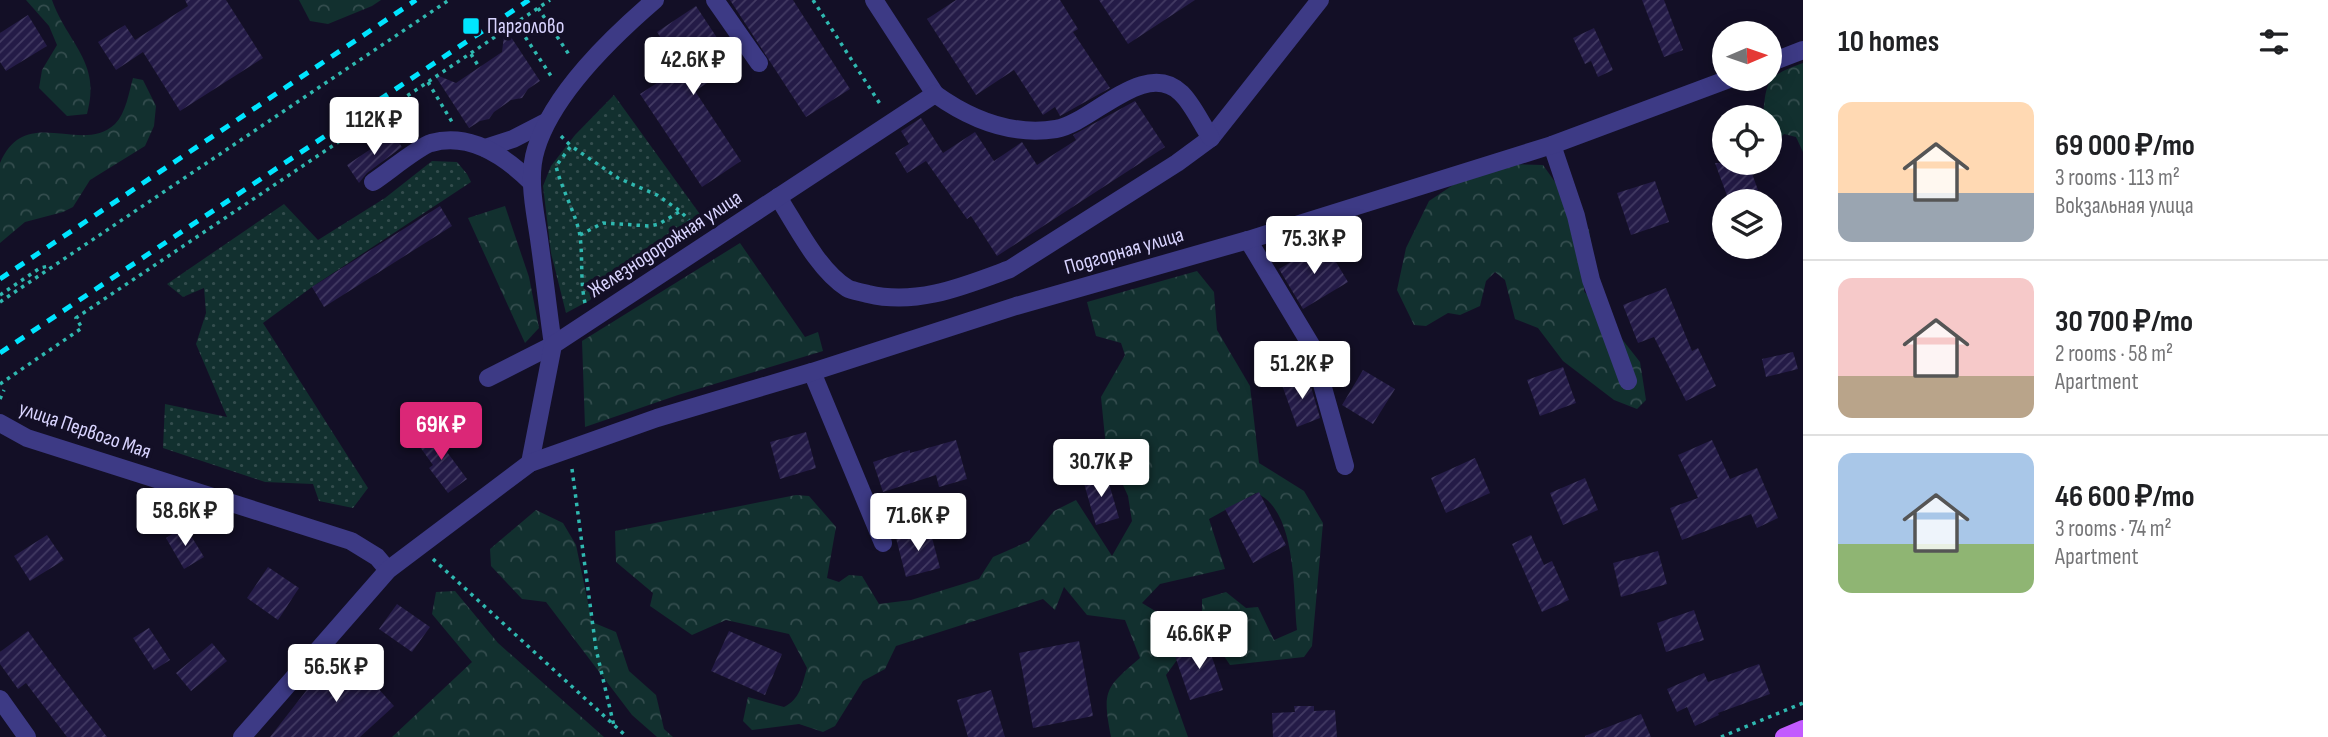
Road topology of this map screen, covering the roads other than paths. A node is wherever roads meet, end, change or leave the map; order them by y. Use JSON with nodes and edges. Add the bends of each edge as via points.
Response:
{"nodes":[{"id":1,"x":655,"y":0,"type":"edge"},
{"id":2,"x":715,"y":0,"type":"edge"},
{"id":3,"x":874,"y":0,"type":"edge"},
{"id":4,"x":1320,"y":0,"type":"edge"},
{"id":5,"x":1803,"y":50,"type":"edge"},
{"id":6,"x":1782,"y":58,"type":"edge"},
{"id":7,"x":758,"y":63,"type":"dead end"},
{"id":8,"x":1712,"y":85,"type":"edge"},
{"id":9,"x":935,"y":94,"type":"junction"},
{"id":10,"x":547,"y":122,"type":"junction"},
{"id":11,"x":1211,"y":138,"type":"junction"},
{"id":12,"x":1552,"y":145,"type":"junction"},
{"id":13,"x":485,"y":148,"type":"junction"},
{"id":14,"x":373,"y":182,"type":"dead end"},
{"id":15,"x":531,"y":183,"type":"junction"},
{"id":16,"x":778,"y":197,"type":"junction"},
{"id":17,"x":1248,"y":240,"type":"junction"},
{"id":18,"x":553,"y":345,"type":"junction"},
{"id":19,"x":812,"y":372,"type":"junction"},
{"id":20,"x":488,"y":378,"type":"dead end"},
{"id":21,"x":1628,"y":381,"type":"dead end"},
{"id":22,"x":0,"y":423,"type":"edge"},
{"id":23,"x":530,"y":463,"type":"junction"},
{"id":24,"x":1345,"y":466,"type":"dead end"},
{"id":25,"x":883,"y":543,"type":"dead end"},
{"id":26,"x":388,"y":570,"type":"junction"},
{"id":27,"x":0,"y":699,"type":"edge"},
{"id":28,"x":1803,"y":729,"type":"edge"},
{"id":29,"x":27,"y":737,"type":"edge"},
{"id":30,"x":242,"y":737,"type":"edge"},
{"id":31,"x":1784,"y":737,"type":"edge"}],
"edges":[{"from":1,"to":10,"type":"street","via":[[598,55]]},
{"from":2,"to":7,"type":"street"},
{"from":3,"to":9,"type":"street"},
{"from":4,"to":11,"type":"street"},
{"from":5,"to":6,"type":"street"},
{"from":8,"to":12,"type":"street","name":"Подгорная улица"},
{"from":9,"to":11,"type":"street","via":[[983,121],[1035,130],[1072,124],[1139,85],[1168,85],[1181,93]]},
{"from":9,"to":16,"type":"street","name":"Железнодорожная улица"},
{"from":10,"to":13,"type":"street"},
{"from":10,"to":15,"type":"street","via":[[535,150]]},
{"from":11,"to":16,"type":"street","via":[[1010,269],[918,297],[883,298],[848,288],[822,265]]},
{"from":12,"to":17,"type":"street","name":"Подгорная улица"},
{"from":12,"to":21,"type":"street","via":[[1591,280]]},
{"from":13,"to":14,"type":"street","via":[[459,135],[430,143]]},
{"from":13,"to":15,"type":"street","via":[[512,163]]},
{"from":15,"to":18,"type":"street"},
{"from":16,"to":18,"type":"street","name":"Железнодорожная улица"},
{"from":17,"to":19,"type":"street","name":"Подгорная улица","via":[[1016,306]]},
{"from":17,"to":24,"type":"street","via":[[1311,345]]},
{"from":18,"to":20,"type":"street","name":"Железнодорожная улица"},
{"from":18,"to":23,"type":"street"},
{"from":19,"to":23,"type":"street","name":"Подгорная улица","via":[[657,418]]},
{"from":19,"to":25,"type":"street"},
{"from":22,"to":26,"type":"street","name":"улица Первого Мая","via":[[27,438],[351,541]]},
{"from":23,"to":26,"type":"street","name":"Подгорная улица"},
{"from":26,"to":30,"type":"street","name":"Подгорная улица"},
{"from":27,"to":29,"type":"street"},
{"from":28,"to":31,"type":"main road"}]}
